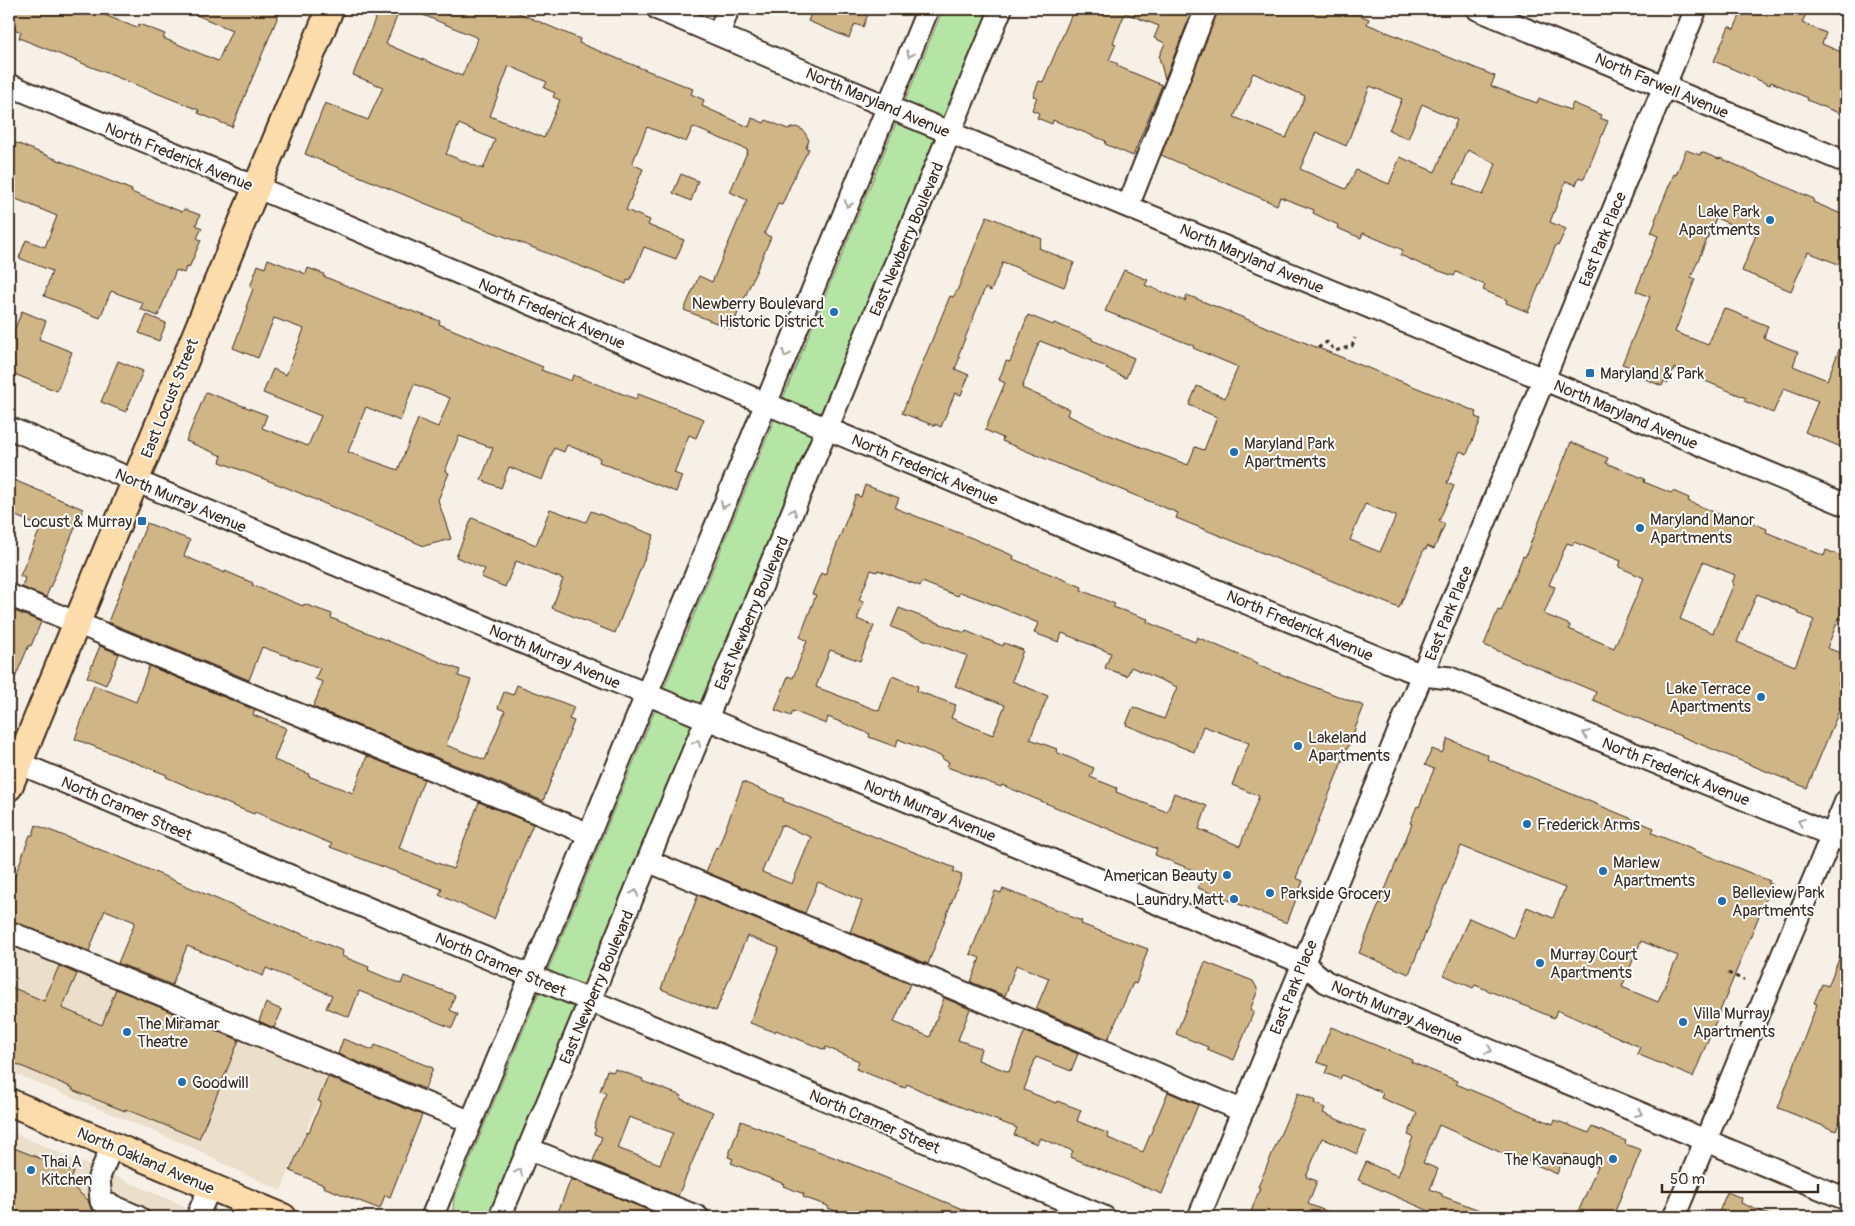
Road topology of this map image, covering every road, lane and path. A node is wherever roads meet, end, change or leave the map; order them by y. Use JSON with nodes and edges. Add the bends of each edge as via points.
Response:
{"nodes":[{"id":1,"x":330,"y":9,"type":"edge"},
{"id":2,"x":658,"y":9,"type":"edge"},
{"id":3,"x":728,"y":9,"type":"edge"},
{"id":4,"x":928,"y":9,"type":"edge"},
{"id":5,"x":1001,"y":9,"type":"edge"},
{"id":6,"x":1206,"y":9,"type":"edge"},
{"id":7,"x":1477,"y":9,"type":"edge"},
{"id":8,"x":1696,"y":9,"type":"edge"},
{"id":9,"x":719,"y":34,"type":"junction"},
{"id":10,"x":9,"y":85,"type":"edge"},
{"id":11,"x":1665,"y":86,"type":"junction"},
{"id":12,"x":888,"y":107,"type":"junction"},
{"id":13,"x":950,"y":132,"type":"junction"},
{"id":14,"x":1846,"y":162,"type":"edge"},
{"id":15,"x":256,"y":188,"type":"junction"},
{"id":16,"x":1128,"y":206,"type":"junction"},
{"id":17,"x":1356,"y":338,"type":"dead end"},
{"id":18,"x":1318,"y":348,"type":"dead end"},
{"id":19,"x":1544,"y":380,"type":"junction"},
{"id":20,"x":766,"y":403,"type":"junction"},
{"id":21,"x":9,"y":428,"type":"edge"},
{"id":22,"x":827,"y":429,"type":"junction"},
{"id":23,"x":135,"y":481,"type":"junction"},
{"id":24,"x":1846,"y":506,"type":"edge"},
{"id":25,"x":9,"y":595,"type":"edge"},
{"id":26,"x":76,"y":623,"type":"junction"},
{"id":27,"x":1423,"y":675,"type":"junction"},
{"id":28,"x":647,"y":694,"type":"junction"},
{"id":29,"x":707,"y":718,"type":"junction"},
{"id":30,"x":14,"y":761,"type":"edge"},
{"id":31,"x":9,"y":787,"type":"edge"},
{"id":32,"x":1846,"y":801,"type":"edge"},
{"id":33,"x":589,"y":834,"type":"junction"},
{"id":34,"x":1839,"y":838,"type":"edge"},
{"id":35,"x":648,"y":861,"type":"junction"},
{"id":36,"x":9,"y":932,"type":"edge"},
{"id":37,"x":1303,"y":963,"type":"junction"},
{"id":38,"x":1728,"y":973,"type":"dead end"},
{"id":39,"x":531,"y":976,"type":"junction"},
{"id":40,"x":1744,"y":980,"type":"dead end"},
{"id":41,"x":590,"y":1001,"type":"junction"},
{"id":42,"x":9,"y":1102,"type":"edge"},
{"id":43,"x":1243,"y":1110,"type":"junction"},
{"id":44,"x":471,"y":1122,"type":"junction"},
{"id":45,"x":1706,"y":1141,"type":"junction"},
{"id":46,"x":112,"y":1146,"type":"junction"},
{"id":47,"x":529,"y":1149,"type":"junction"},
{"id":48,"x":210,"y":1187,"type":"junction"},
{"id":49,"x":1846,"y":1199,"type":"edge"},
{"id":50,"x":138,"y":1217,"type":"edge"},
{"id":51,"x":198,"y":1217,"type":"edge"},
{"id":52,"x":283,"y":1217,"type":"edge"},
{"id":53,"x":432,"y":1217,"type":"edge"},
{"id":54,"x":500,"y":1217,"type":"edge"},
{"id":55,"x":698,"y":1217,"type":"edge"},
{"id":56,"x":1104,"y":1217,"type":"edge"},
{"id":57,"x":1199,"y":1217,"type":"edge"},
{"id":58,"x":1674,"y":1217,"type":"edge"}],
"edges":[{"from":1,"to":15,"type":"main road","name":"East Locust Street"},
{"from":2,"to":9,"type":"street","name":"North Maryland Avenue"},
{"from":3,"to":9,"type":"street"},
{"from":4,"to":12,"type":"street","one_way":true},
{"from":5,"to":13,"type":"street","name":"East Newberry Boulevard"},
{"from":6,"to":16,"type":"street"},
{"from":7,"to":11,"type":"street","name":"North Farwell Avenue"},
{"from":8,"to":11,"type":"street","name":"East Park Place"},
{"from":9,"to":12,"type":"street","name":"North Maryland Avenue"},
{"from":10,"to":15,"type":"street","name":"North Frederick Avenue"},
{"from":11,"to":14,"type":"street","name":"North Farwell Avenue"},
{"from":11,"to":19,"type":"street","name":"East Park Place"},
{"from":12,"to":13,"type":"street","name":"North Maryland Avenue"},
{"from":12,"to":20,"type":"street","one_way":true},
{"from":13,"to":16,"type":"street","name":"North Maryland Avenue"},
{"from":13,"to":22,"type":"street","name":"East Newberry Boulevard"},
{"from":15,"to":20,"type":"street","name":"North Frederick Avenue"},
{"from":15,"to":23,"type":"main road","name":"East Locust Street"},
{"from":16,"to":19,"type":"street","name":"North Maryland Avenue"},
{"from":17,"to":18,"type":"path","via":[[1352,346],[1335,351],[1327,342]]},
{"from":19,"to":24,"type":"street","name":"North Maryland Avenue"},
{"from":19,"to":27,"type":"street","name":"East Park Place"},
{"from":20,"to":22,"type":"street","name":"North Frederick Avenue"},
{"from":20,"to":28,"type":"street","one_way":true},
{"from":21,"to":23,"type":"street","name":"North Murray Avenue"},
{"from":22,"to":27,"type":"street","name":"North Frederick Avenue"},
{"from":29,"to":22,"type":"street","name":"East Newberry Boulevard","one_way":true},
{"from":23,"to":26,"type":"main road","name":"East Locust Street"},
{"from":23,"to":28,"type":"street","name":"North Murray Avenue"},
{"from":25,"to":26,"type":"street"},
{"from":26,"to":30,"type":"main road","name":"East Locust Street"},
{"from":26,"to":33,"type":"street"},
{"from":34,"to":27,"type":"street","name":"North Frederick Avenue","one_way":true,"via":[[1450,678]]},
{"from":27,"to":37,"type":"street","name":"East Park Place"},
{"from":28,"to":29,"type":"street","name":"North Murray Avenue"},
{"from":28,"to":33,"type":"street"},
{"from":35,"to":29,"type":"street","name":"East Newberry Boulevard","one_way":true},
{"from":29,"to":37,"type":"street","name":"North Murray Avenue"},
{"from":30,"to":31,"type":"main road","name":"East Locust Street"},
{"from":30,"to":39,"type":"street","name":"North Cramer Street"},
{"from":32,"to":34,"type":"street"},
{"from":33,"to":39,"type":"street"},
{"from":34,"to":45,"type":"street"},
{"from":41,"to":35,"type":"street","name":"East Newberry Boulevard","one_way":true},
{"from":35,"to":43,"type":"street"},
{"from":36,"to":44,"type":"street"},
{"from":37,"to":43,"type":"street","name":"East Park Place"},
{"from":37,"to":45,"type":"street","name":"North Murray Avenue","one_way":true,"via":[[1326,982]]},
{"from":38,"to":40,"type":"path"},
{"from":39,"to":41,"type":"street","name":"North Cramer Street"},
{"from":39,"to":44,"type":"street"},
{"from":41,"to":47,"type":"street","name":"East Newberry Boulevard"},
{"from":41,"to":56,"type":"street","name":"North Cramer Street"},
{"from":42,"to":46,"type":"main road","name":"North Oakland Avenue"},
{"from":43,"to":57,"type":"street","name":"East Park Place"},
{"from":44,"to":53,"type":"street"},
{"from":45,"to":49,"type":"street","name":"North Murray Avenue"},
{"from":45,"to":58,"type":"street"},
{"from":46,"to":48,"type":"main road","name":"North Oakland Avenue"},
{"from":46,"to":50,"type":"street","via":[[99,1177],[100,1201]]},
{"from":54,"to":47,"type":"street","name":"East Newberry Boulevard","one_way":true},
{"from":47,"to":55,"type":"street"},
{"from":48,"to":51,"type":"street"},
{"from":48,"to":52,"type":"main road","name":"North Oakland Avenue"}]}
